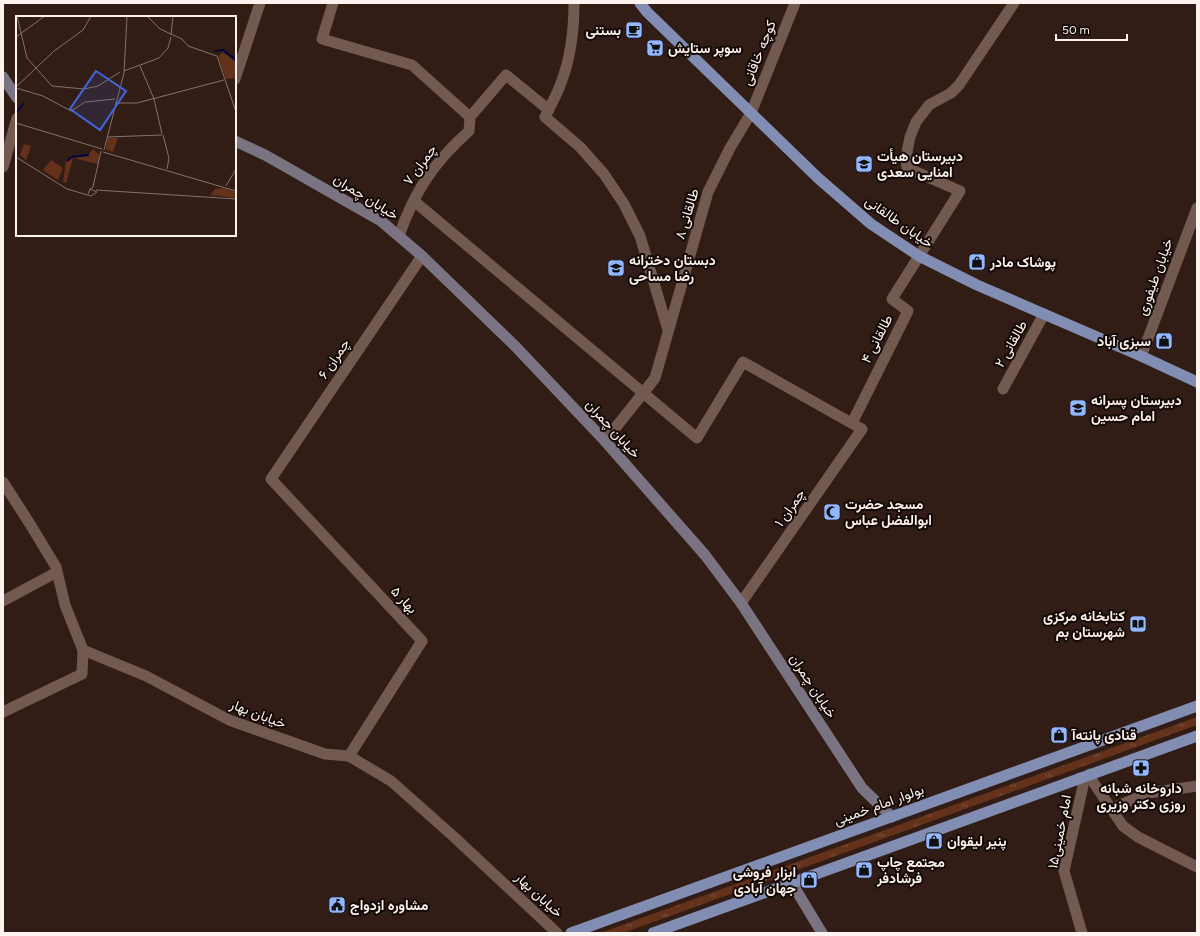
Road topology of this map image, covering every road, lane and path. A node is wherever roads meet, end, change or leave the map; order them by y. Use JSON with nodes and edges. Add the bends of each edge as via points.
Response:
{"nodes":[{"id":1,"x":260,"y":3,"type":"edge"},
{"id":2,"x":333,"y":3,"type":"edge"},
{"id":3,"x":574,"y":3,"type":"edge"},
{"id":4,"x":640,"y":3,"type":"edge"},
{"id":5,"x":795,"y":3,"type":"edge"},
{"id":6,"x":1014,"y":3,"type":"edge"},
{"id":7,"x":236,"y":76,"type":"edge"},
{"id":8,"x":3,"y":77,"type":"edge"},
{"id":9,"x":16,"y":96,"type":"edge"},
{"id":10,"x":547,"y":113,"type":"junction"},
{"id":11,"x":751,"y":113,"type":"junction"},
{"id":12,"x":470,"y":117,"type":"junction"},
{"id":13,"x":16,"y":122,"type":"edge"},
{"id":14,"x":236,"y":141,"type":"edge"},
{"id":15,"x":3,"y":167,"type":"edge"},
{"id":16,"x":414,"y":201,"type":"junction"},
{"id":17,"x":1197,"y":208,"type":"edge"},
{"id":18,"x":399,"y":236,"type":"junction"},
{"id":19,"x":422,"y":256,"type":"junction"},
{"id":20,"x":919,"y":256,"type":"junction"},
{"id":21,"x":1044,"y":314,"type":"junction"},
{"id":22,"x":669,"y":331,"type":"junction"},
{"id":23,"x":1141,"y":356,"type":"junction"},
{"id":24,"x":1197,"y":382,"type":"edge"},
{"id":25,"x":1003,"y":388,"type":"dead end"},
{"id":26,"x":643,"y":393,"type":"junction"},
{"id":27,"x":852,"y":423,"type":"junction"},
{"id":28,"x":605,"y":441,"type":"junction"},
{"id":29,"x":271,"y":479,"type":"joint"},
{"id":30,"x":3,"y":482,"type":"edge"},
{"id":31,"x":57,"y":572,"type":"junction"},
{"id":32,"x":3,"y":601,"type":"edge"},
{"id":33,"x":741,"y":603,"type":"junction"},
{"id":34,"x":83,"y":650,"type":"junction"},
{"id":35,"x":1197,"y":706,"type":"edge"},
{"id":36,"x":3,"y":712,"type":"edge"},
{"id":37,"x":1197,"y":736,"type":"edge"},
{"id":38,"x":349,"y":756,"type":"junction"},
{"id":39,"x":1085,"y":776,"type":"junction"},
{"id":40,"x":1197,"y":786,"type":"edge"},
{"id":41,"x":1111,"y":808,"type":"junction"},
{"id":42,"x":892,"y":817,"type":"junction"},
{"id":43,"x":1197,"y":867,"type":"edge"},
{"id":44,"x":793,"y":882,"type":"junction"},
{"id":45,"x":558,"y":933,"type":"edge"},
{"id":46,"x":571,"y":933,"type":"edge"},
{"id":47,"x":653,"y":933,"type":"edge"},
{"id":48,"x":822,"y":933,"type":"edge"},
{"id":49,"x":1082,"y":933,"type":"edge"}],
"edges":[{"from":1,"to":7,"type":"street"},
{"from":2,"to":12,"type":"street","via":[[322,39],[412,65]]},
{"from":3,"to":10,"type":"street","via":[[570,55],[561,84]]},
{"from":4,"to":11,"type":"main road","name":"خیابان طالقانی"},
{"from":5,"to":11,"type":"street","name":"کوچه خاقانی"},
{"from":6,"to":20,"type":"street","via":[[959,85],[951,93],[929,105],[916,122],[910,137],[907,168],[960,191]]},
{"from":8,"to":9,"type":"main road"},
{"from":10,"to":12,"type":"street","via":[[506,75]]},
{"from":10,"to":22,"type":"street","via":[[604,174],[624,204],[640,236]]},
{"from":11,"to":20,"type":"main road","name":"خیابان طالقانی","via":[[818,178],[871,224]]},
{"from":11,"to":22,"type":"street","name":"طالقانی ۸","via":[[708,192]]},
{"from":12,"to":16,"type":"street","name":"چمران ۷","via":[[469,131],[433,168]]},
{"from":13,"to":15,"type":"street"},
{"from":14,"to":18,"type":"main road","name":"خیابان چمران","via":[[265,155],[381,221]]},
{"from":16,"to":18,"type":"street","name":"چمران ۷"},
{"from":16,"to":26,"type":"street"},
{"from":17,"to":23,"type":"street","name":"خیابان طیفوری"},
{"from":18,"to":19,"type":"main road","name":"خیابان چمران"},
{"from":19,"to":28,"type":"main road","name":"خیابان چمران","via":[[516,346]]},
{"from":19,"to":29,"type":"street","name":"چمران ۶"},
{"from":20,"to":21,"type":"main road","name":"خیابان طالقانی"},
{"from":20,"to":27,"type":"street","name":"طالقانی ۴","via":[[892,299],[908,311]]},
{"from":21,"to":23,"type":"main road","name":"خیابان طالقانی"},
{"from":21,"to":25,"type":"street","name":"طالقانی ۲"},
{"from":22,"to":26,"type":"street","name":"طالقانی ۸","via":[[655,378]]},
{"from":23,"to":24,"type":"main road","name":"خیابان طالقانی"},
{"from":26,"to":27,"type":"street","via":[[697,438],[743,362]]},
{"from":26,"to":28,"type":"street","name":"طالقانی ۸"},
{"from":27,"to":33,"type":"street","name":"چمران ۱","via":[[862,429]]},
{"from":28,"to":33,"type":"main road","name":"خیابان چمران","via":[[705,555]]},
{"from":29,"to":38,"type":"street","name":"بهار ۵","via":[[422,641]]},
{"from":30,"to":31,"type":"street"},
{"from":31,"to":32,"type":"street"},
{"from":31,"to":34,"type":"street","via":[[65,605]]},
{"from":33,"to":42,"type":"main road","name":"خیابان چمران","via":[[862,788]]},
{"from":34,"to":36,"type":"street","via":[[82,674]]},
{"from":34,"to":38,"type":"street","name":"خیابان بهار","via":[[146,676],[228,720],[325,754]]},
{"from":35,"to":42,"type":"main road","name":"بولوار امام خمینی"},
{"from":37,"to":39,"type":"main road"},
{"from":38,"to":45,"type":"street","name":"خیابان بهار","via":[[391,782]]},
{"from":39,"to":41,"type":"street","via":[[1093,782]]},
{"from":39,"to":44,"type":"main road"},
{"from":39,"to":49,"type":"street","name":"امام خمینی۱۵ ‍","via":[[1064,871]]},
{"from":40,"to":41,"type":"street","via":[[1148,793]]},
{"from":41,"to":43,"type":"street","via":[[1122,826],[1138,837]]},
{"from":42,"to":46,"type":"main road","name":"بولوار امام خمینی"},
{"from":44,"to":47,"type":"main road"},
{"from":44,"to":48,"type":"main road"}]}
